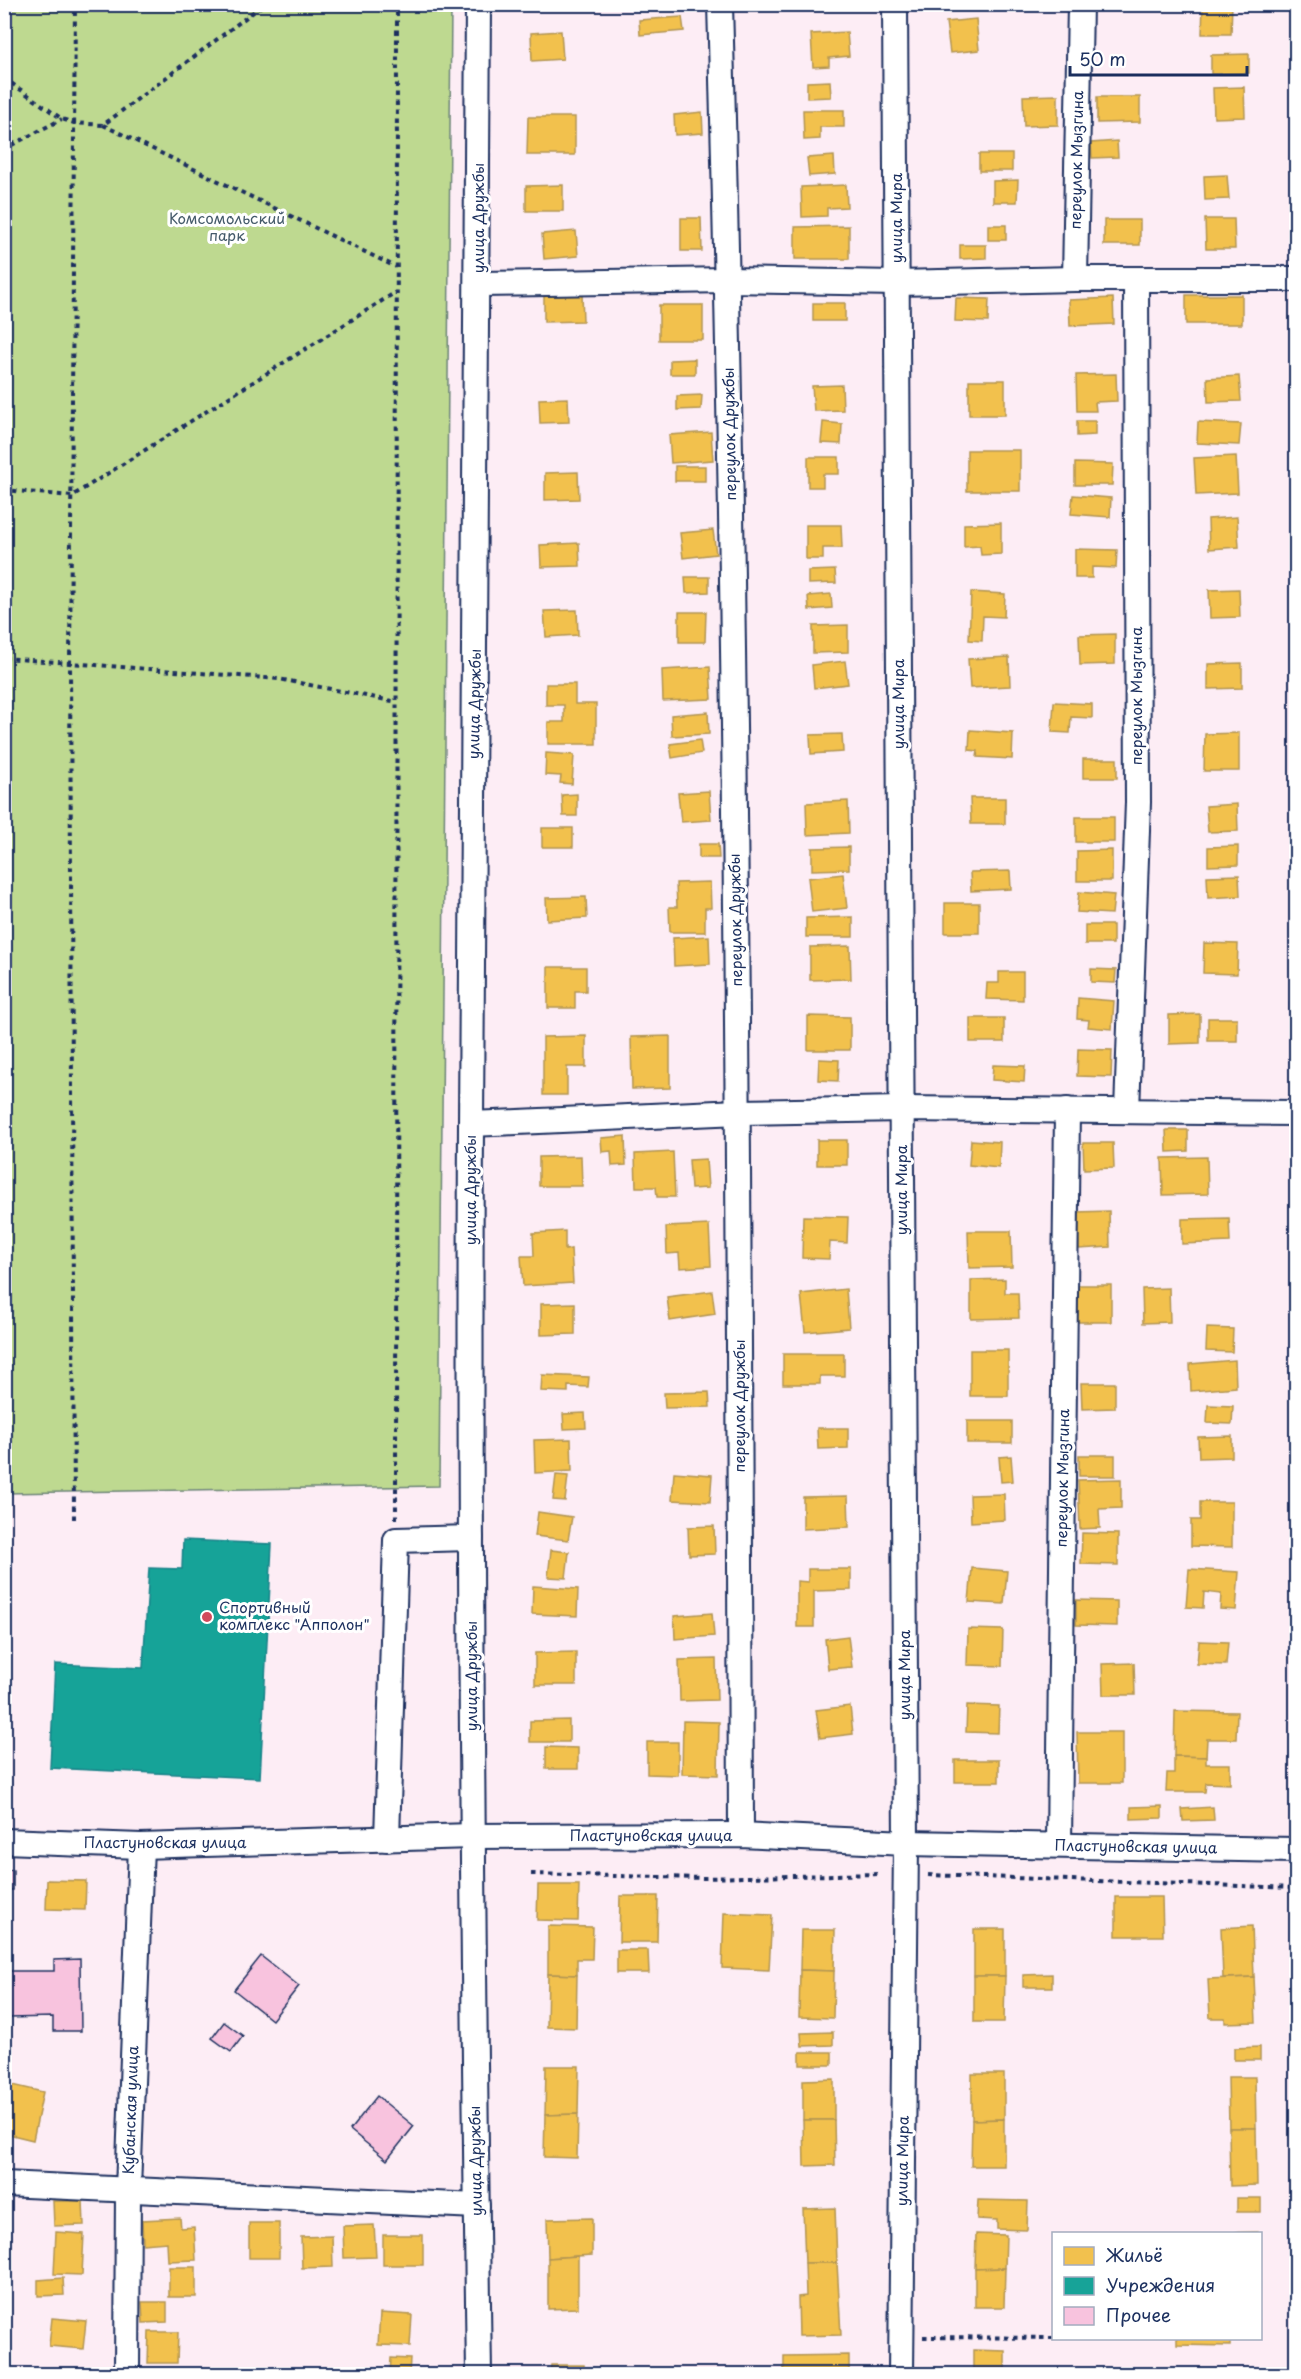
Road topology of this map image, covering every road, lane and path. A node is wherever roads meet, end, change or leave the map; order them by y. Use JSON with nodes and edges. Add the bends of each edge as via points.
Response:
{"nodes":[{"id":1,"x":75,"y":4,"type":"edge"},
{"id":2,"x":264,"y":4,"type":"edge"},
{"id":3,"x":397,"y":4,"type":"edge"},
{"id":4,"x":478,"y":4,"type":"edge"},
{"id":5,"x":720,"y":4,"type":"edge"},
{"id":6,"x":895,"y":4,"type":"edge"},
{"id":7,"x":1080,"y":4,"type":"edge"},
{"id":8,"x":4,"y":78,"type":"edge"},
{"id":9,"x":62,"y":119,"type":"junction"},
{"id":10,"x":74,"y":123,"type":"junction"},
{"id":11,"x":102,"y":126,"type":"junction"},
{"id":12,"x":4,"y":149,"type":"edge"},
{"id":13,"x":397,"y":268,"type":"junction"},
{"id":14,"x":1075,"y":279,"type":"junction"},
{"id":15,"x":1296,"y":279,"type":"edge"},
{"id":16,"x":728,"y":280,"type":"junction"},
{"id":17,"x":1136,"y":280,"type":"junction"},
{"id":18,"x":897,"y":283,"type":"junction"},
{"id":19,"x":479,"y":284,"type":"junction"},
{"id":20,"x":397,"y":292,"type":"junction"},
{"id":21,"x":4,"y":490,"type":"edge"},
{"id":22,"x":72,"y":496,"type":"junction"},
{"id":23,"x":4,"y":658,"type":"edge"},
{"id":24,"x":70,"y":663,"type":"junction"},
{"id":25,"x":397,"y":702,"type":"junction"},
{"id":26,"x":902,"y":1109,"type":"junction"},
{"id":27,"x":1067,"y":1110,"type":"junction"},
{"id":28,"x":1127,"y":1111,"type":"junction"},
{"id":29,"x":739,"y":1112,"type":"junction"},
{"id":30,"x":1296,"y":1113,"type":"edge"},
{"id":31,"x":471,"y":1124,"type":"junction"},
{"id":32,"x":74,"y":1519,"type":"dead end"},
{"id":33,"x":471,"y":1538,"type":"junction"},
{"id":34,"x":396,"y":1540,"type":"junction"},
{"id":35,"x":741,"y":1835,"type":"junction"},
{"id":36,"x":472,"y":1836,"type":"junction"},
{"id":37,"x":387,"y":1839,"type":"junction"},
{"id":38,"x":4,"y":1841,"type":"edge"},
{"id":39,"x":906,"y":1843,"type":"junction"},
{"id":40,"x":1059,"y":1845,"type":"junction"},
{"id":41,"x":141,"y":1846,"type":"junction"},
{"id":42,"x":1296,"y":1850,"type":"edge"},
{"id":43,"x":531,"y":1874,"type":"dead end"},
{"id":44,"x":879,"y":1875,"type":"dead end"},
{"id":45,"x":927,"y":1875,"type":"dead end"},
{"id":46,"x":1296,"y":1888,"type":"edge"},
{"id":47,"x":4,"y":2184,"type":"edge"},
{"id":48,"x":128,"y":2189,"type":"junction"},
{"id":49,"x":477,"y":2206,"type":"junction"},
{"id":50,"x":902,"y":2336,"type":"junction"},
{"id":51,"x":1052,"y":2338,"type":"edge"},
{"id":52,"x":127,"y":2374,"type":"edge"},
{"id":53,"x":479,"y":2374,"type":"edge"},
{"id":54,"x":901,"y":2374,"type":"edge"}],
"edges":[{"from":1,"to":10,"type":"path"},
{"from":2,"to":11,"type":"path"},
{"from":3,"to":13,"type":"path"},
{"from":4,"to":19,"type":"street","name":"улица Дружбы"},
{"from":5,"to":16,"type":"street","name":"переулок Дружбы"},
{"from":6,"to":18,"type":"street","name":"улица Мира"},
{"from":7,"to":14,"type":"street","name":"переулок Мызгина"},
{"from":8,"to":9,"type":"path"},
{"from":9,"to":10,"type":"path"},
{"from":9,"to":12,"type":"path"},
{"from":10,"to":11,"type":"path"},
{"from":10,"to":22,"type":"path"},
{"from":11,"to":13,"type":"path"},
{"from":13,"to":20,"type":"path"},
{"from":14,"to":17,"type":"street"},
{"from":14,"to":18,"type":"street"},
{"from":15,"to":17,"type":"street"},
{"from":16,"to":18,"type":"street"},
{"from":16,"to":19,"type":"street"},
{"from":16,"to":29,"type":"street","name":"переулок Дружбы"},
{"from":17,"to":28,"type":"street","name":"переулок Мызгина","via":[[1137,802]]},
{"from":18,"to":26,"type":"street","name":"улица Мира"},
{"from":19,"to":31,"type":"street","name":"улица Дружбы"},
{"from":20,"to":22,"type":"path"},
{"from":20,"to":25,"type":"path"},
{"from":21,"to":22,"type":"path"},
{"from":22,"to":24,"type":"path"},
{"from":23,"to":24,"type":"path"},
{"from":24,"to":25,"type":"path","via":[[279,679]]},
{"from":24,"to":32,"type":"path"},
{"from":25,"to":34,"type":"path"},
{"from":26,"to":27,"type":"street"},
{"from":26,"to":29,"type":"street"},
{"from":26,"to":39,"type":"street","name":"улица Мира"},
{"from":27,"to":28,"type":"street"},
{"from":27,"to":40,"type":"street","name":"переулок Мызгина"},
{"from":28,"to":30,"type":"street"},
{"from":29,"to":31,"type":"street"},
{"from":29,"to":35,"type":"street","name":"переулок Дружбы"},
{"from":31,"to":33,"type":"street","name":"улица Дружбы"},
{"from":33,"to":34,"type":"street"},
{"from":33,"to":36,"type":"street","name":"улица Дружбы"},
{"from":34,"to":37,"type":"street"},
{"from":35,"to":36,"type":"street","name":"Пластуновская улица"},
{"from":35,"to":39,"type":"street","name":"Пластуновская улица"},
{"from":36,"to":37,"type":"street","name":"Пластуновская улица"},
{"from":36,"to":49,"type":"street","name":"улица Дружбы"},
{"from":37,"to":41,"type":"street","name":"Пластуновская улица"},
{"from":38,"to":41,"type":"street","name":"Пластуновская улица"},
{"from":39,"to":40,"type":"street","name":"Пластуновская улица"},
{"from":39,"to":50,"type":"street","name":"улица Мира"},
{"from":40,"to":42,"type":"street","name":"Пластуновская улица"},
{"from":41,"to":48,"type":"street","name":"Кубанская улица"},
{"from":43,"to":44,"type":"path","via":[[703,1878]]},
{"from":45,"to":46,"type":"path"},
{"from":47,"to":48,"type":"street"},
{"from":48,"to":49,"type":"street"},
{"from":48,"to":52,"type":"street","name":"Кубанская улица"},
{"from":49,"to":53,"type":"street","name":"улица Дружбы"},
{"from":50,"to":51,"type":"path"},
{"from":50,"to":54,"type":"street","name":"улица Мира"}]}
